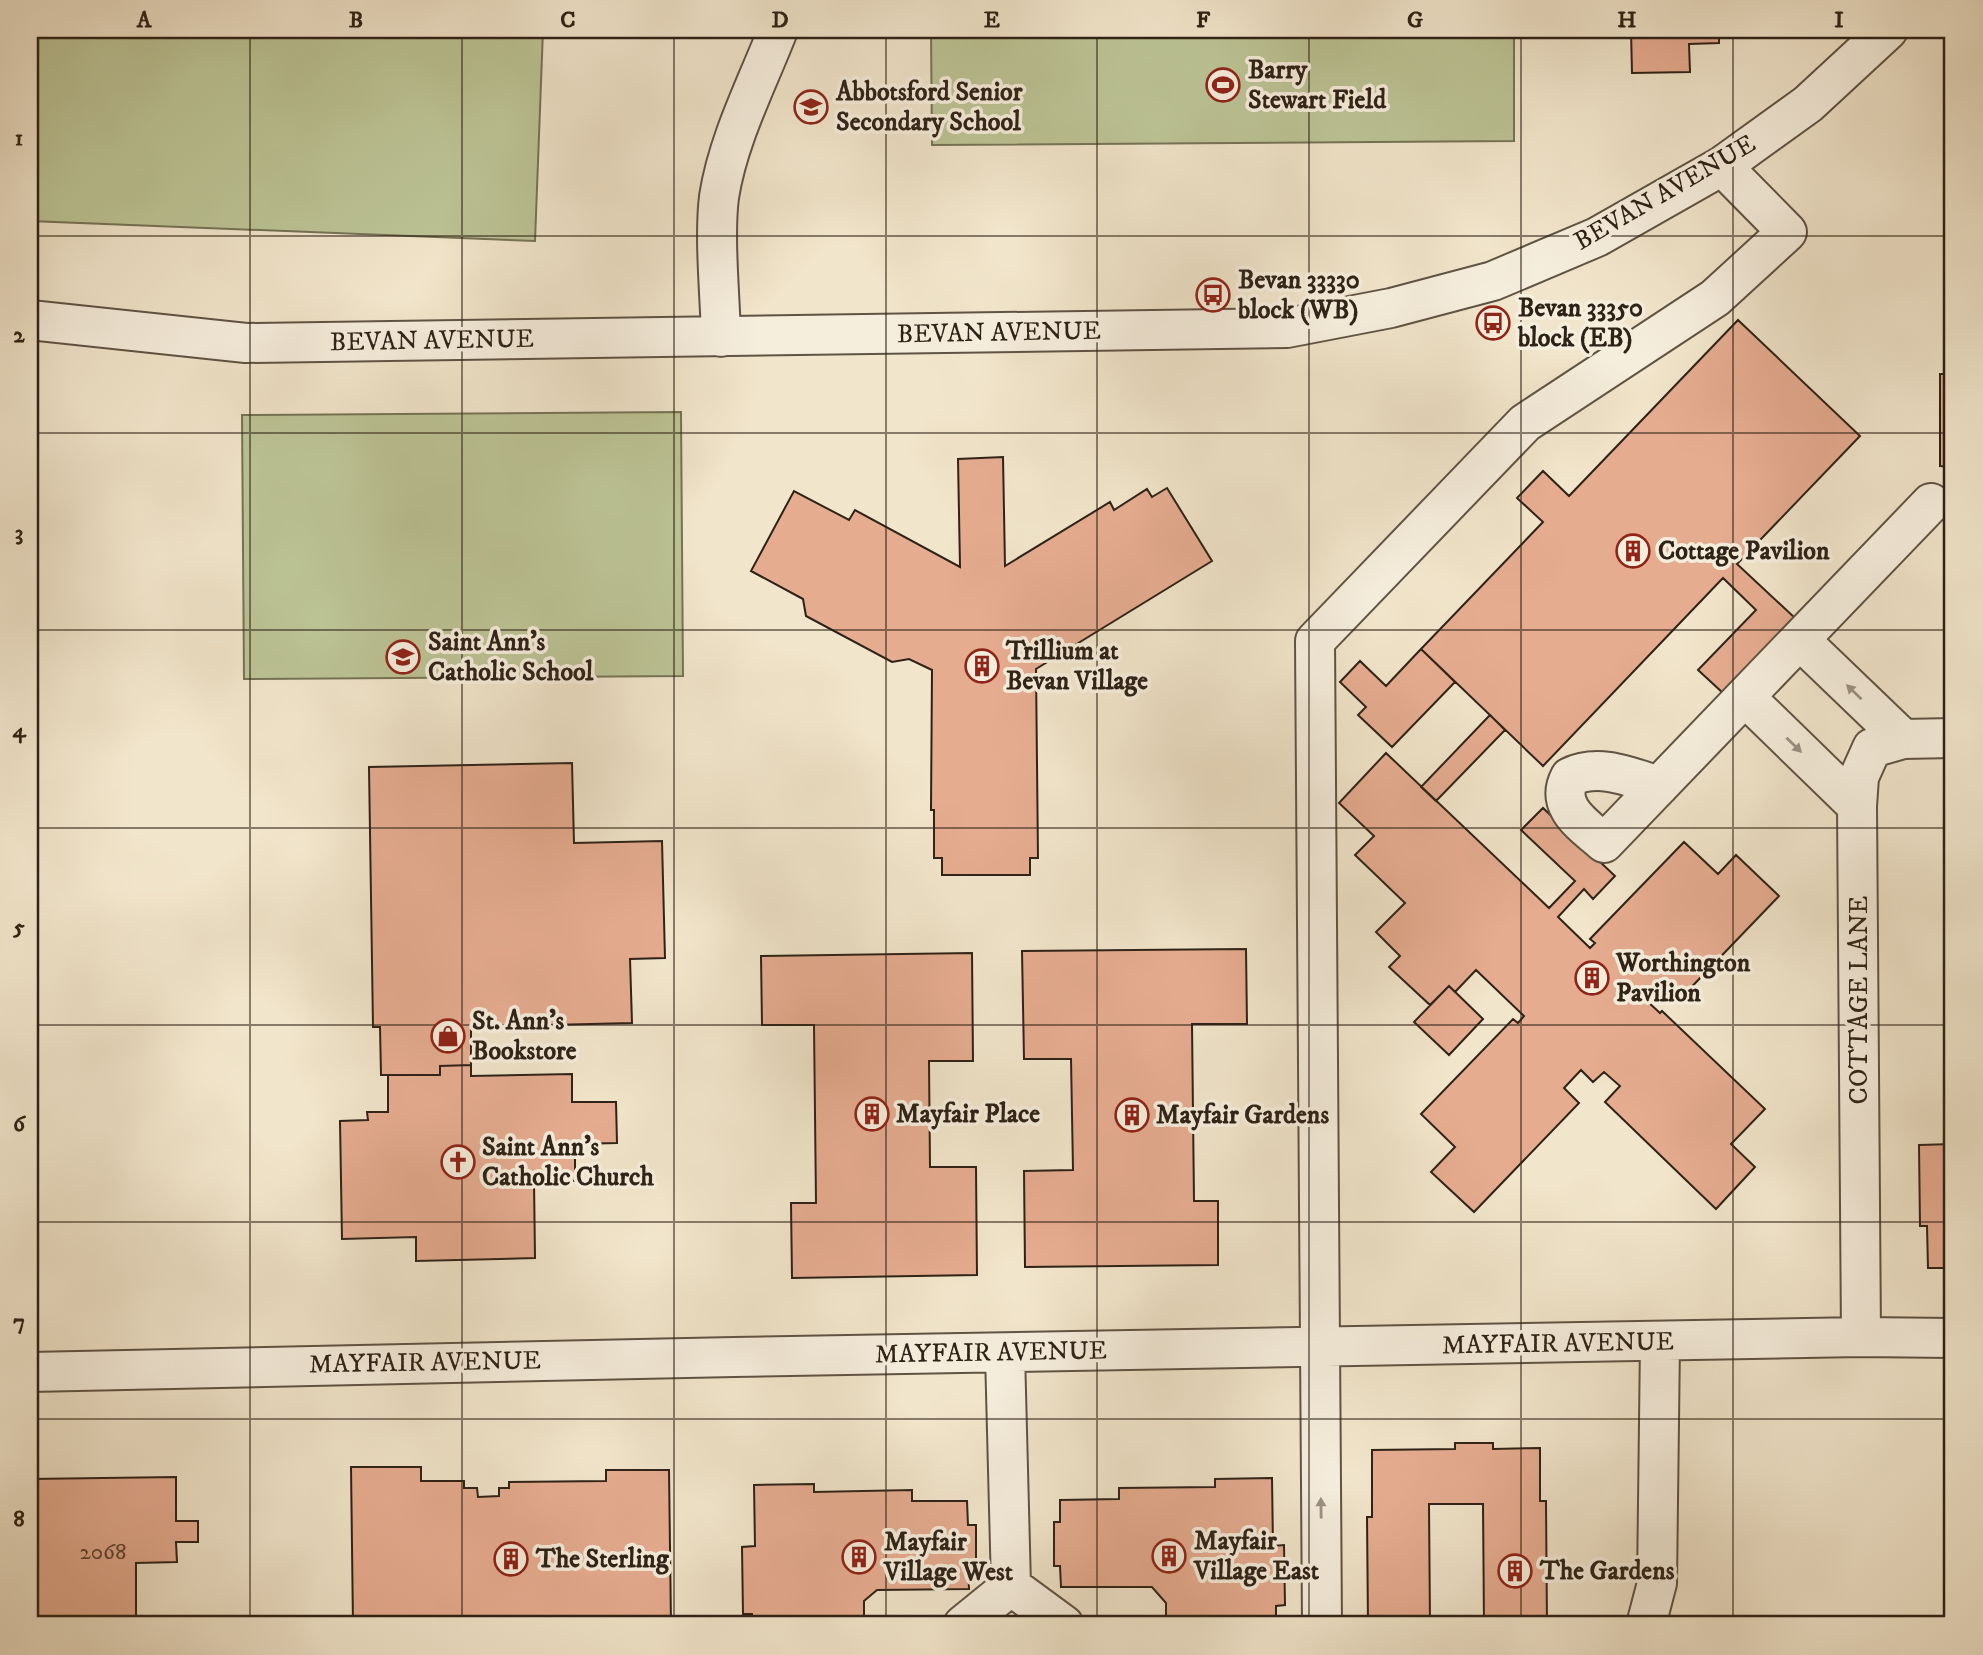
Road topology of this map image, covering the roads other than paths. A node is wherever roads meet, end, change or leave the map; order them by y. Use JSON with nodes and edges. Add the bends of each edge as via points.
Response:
{"nodes":[{"id":1,"x":778,"y":30,"type":"edge"},
{"id":2,"x":1888,"y":30,"type":"edge"},
{"id":3,"x":1722,"y":166,"type":"junction"},
{"id":4,"x":30,"y":320,"type":"edge"},
{"id":5,"x":721,"y":337,"type":"junction"},
{"id":6,"x":1931,"y":503,"type":"dead end"},
{"id":7,"x":1801,"y":641,"type":"junction"},
{"id":8,"x":1745,"y":697,"type":"junction"},
{"id":9,"x":1953,"y":738,"type":"edge"},
{"id":10,"x":1903,"y":739,"type":"junction"},
{"id":11,"x":1659,"y":786,"type":"dead end"},
{"id":12,"x":1857,"y":806,"type":"junction"},
{"id":13,"x":1861,"y":1337,"type":"junction"},
{"id":14,"x":1953,"y":1338,"type":"edge"},
{"id":15,"x":1660,"y":1342,"type":"junction"},
{"id":16,"x":1319,"y":1348,"type":"junction"},
{"id":17,"x":1004,"y":1353,"type":"junction"},
{"id":18,"x":30,"y":1372,"type":"edge"},
{"id":19,"x":1011,"y":1586,"type":"junction"},
{"id":20,"x":963,"y":1625,"type":"edge"},
{"id":21,"x":1064,"y":1625,"type":"edge"},
{"id":22,"x":1322,"y":1625,"type":"edge"},
{"id":23,"x":1646,"y":1625,"type":"edge"}],
"edges":[{"from":1,"to":5,"type":"street","via":[[733,142],[722,184],[718,233]]},
{"from":2,"to":3,"type":"street","name":"BEVAN AVENUE","via":[[1808,104]]},
{"from":3,"to":5,"type":"street","name":"BEVAN AVENUE","via":[[1597,237],[1493,281],[1318,324]]},
{"from":3,"to":16,"type":"street","via":[[1787,232],[1715,298],[1525,423],[1315,641]]},
{"from":4,"to":5,"type":"street","name":"BEVAN AVENUE","via":[[246,343]]},
{"from":6,"to":7,"type":"street"},
{"from":7,"to":8,"type":"street"},
{"from":10,"to":7,"type":"street","one_way":true},
{"from":8,"to":11,"type":"street"},
{"from":8,"to":12,"type":"street","one_way":true},
{"from":9,"to":10,"type":"street","name":"COTTAGE LANE"},
{"from":10,"to":12,"type":"street","name":"COTTAGE LANE","via":[[1872,748],[1859,777]]},
{"from":12,"to":13,"type":"street","name":"COTTAGE LANE"},
{"from":13,"to":14,"type":"street","name":"MAYFAIR AVENUE"},
{"from":13,"to":15,"type":"street","name":"MAYFAIR AVENUE"},
{"from":15,"to":16,"type":"street","name":"MAYFAIR AVENUE"},
{"from":15,"to":23,"type":"street","via":[[1657,1583]]},
{"from":16,"to":17,"type":"street","name":"MAYFAIR AVENUE"},
{"from":22,"to":16,"type":"street","one_way":true},
{"from":17,"to":18,"type":"street","name":"MAYFAIR AVENUE"},
{"from":17,"to":19,"type":"street"},
{"from":19,"to":20,"type":"street"},
{"from":19,"to":21,"type":"street"}]}
